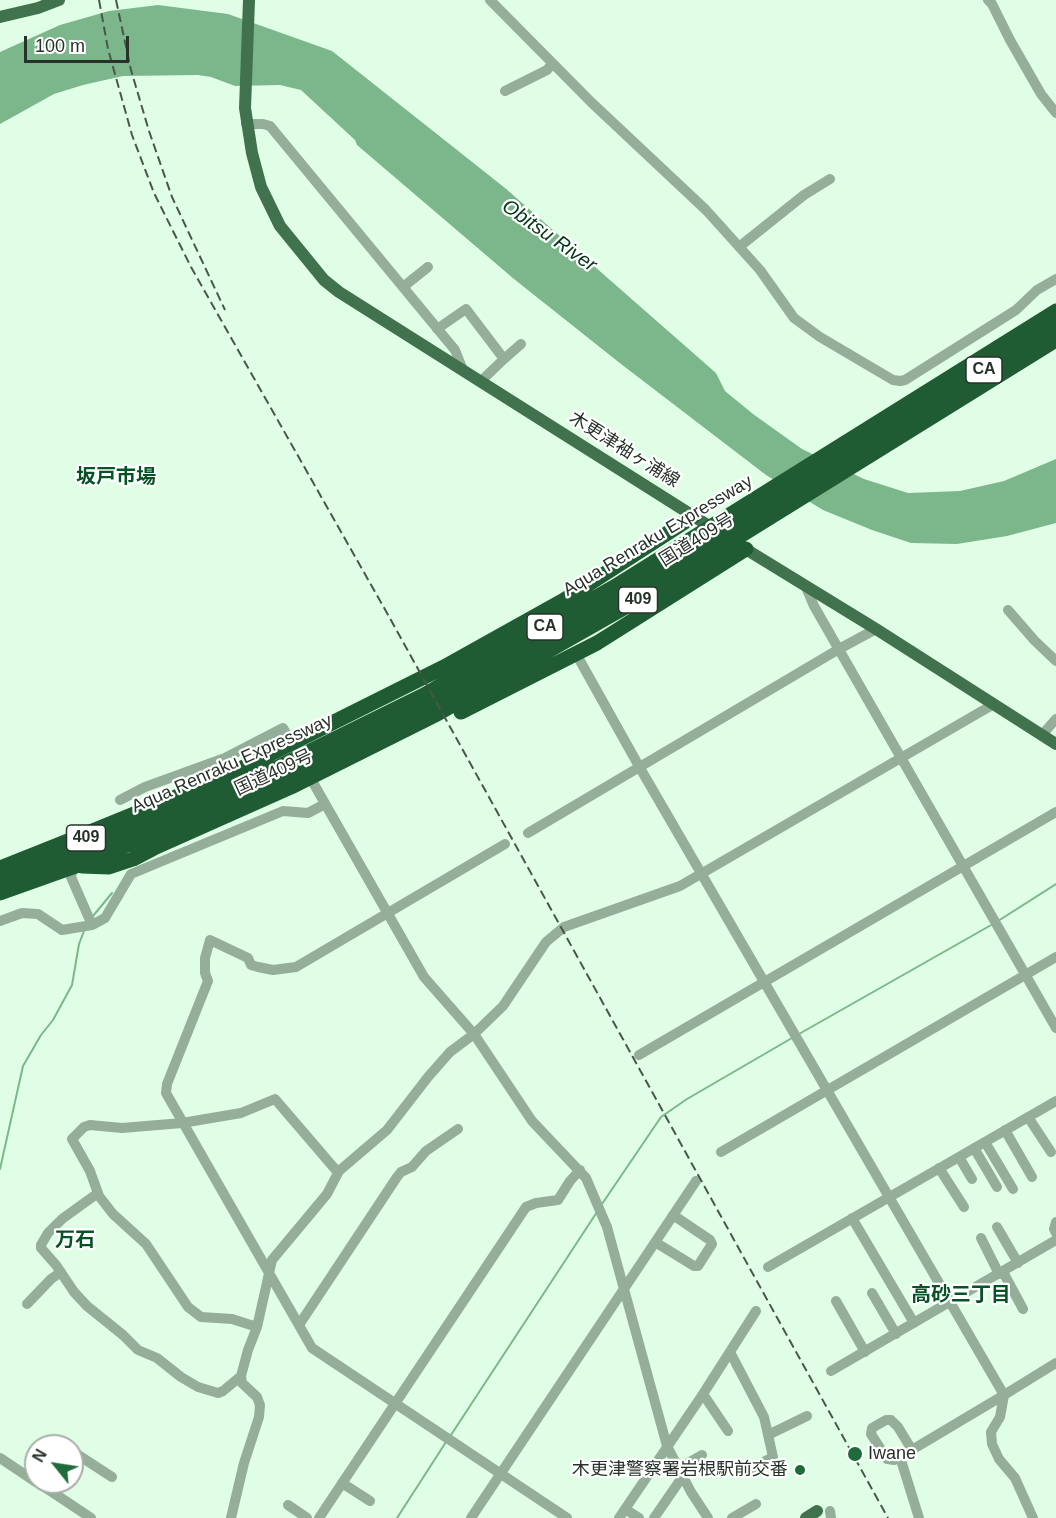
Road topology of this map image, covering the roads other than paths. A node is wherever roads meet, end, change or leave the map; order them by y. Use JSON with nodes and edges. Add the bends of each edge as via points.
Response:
{"nodes":[{"id":1,"x":59,"y":0,"type":"edge"},
{"id":2,"x":249,"y":0,"type":"edge"},
{"id":3,"x":490,"y":0,"type":"edge"},
{"id":4,"x":988,"y":0,"type":"edge"},
{"id":5,"x":0,"y":17,"type":"edge"},
{"id":6,"x":552,"y":64,"type":"junction"},
{"id":7,"x":505,"y":91,"type":"dead end"},
{"id":8,"x":1056,"y":113,"type":"edge"},
{"id":9,"x":246,"y":124,"type":"junction"},
{"id":10,"x":830,"y":179,"type":"dead end"},
{"id":11,"x":739,"y":247,"type":"junction"},
{"id":12,"x":428,"y":267,"type":"dead end"},
{"id":13,"x":1056,"y":279,"type":"edge"},
{"id":14,"x":402,"y":286,"type":"junction"},
{"id":15,"x":1056,"y":311,"type":"edge"},
{"id":16,"x":1056,"y":324,"type":"edge"},
{"id":17,"x":437,"y":328,"type":"junction"},
{"id":18,"x":1056,"y":340,"type":"edge"},
{"id":19,"x":521,"y":344,"type":"dead end"},
{"id":20,"x":504,"y":359,"type":"junction"},
{"id":21,"x":463,"y":370,"type":"junction"},
{"id":22,"x":482,"y":381,"type":"junction"},
{"id":23,"x":694,"y":516,"type":"junction"},
{"id":24,"x":746,"y":549,"type":"junction"},
{"id":25,"x":805,"y":585,"type":"junction"},
{"id":26,"x":1008,"y":610,"type":"dead end"},
{"id":27,"x":876,"y":629,"type":"junction"},
{"id":28,"x":839,"y":649,"type":"junction"},
{"id":29,"x":579,"y":659,"type":"dead end"},
{"id":30,"x":1056,"y":661,"type":"edge"},
{"id":31,"x":994,"y":704,"type":"junction"},
{"id":32,"x":1056,"y":718,"type":"edge"},
{"id":33,"x":1042,"y":735,"type":"junction"},
{"id":34,"x":1056,"y":744,"type":"edge"},
{"id":35,"x":901,"y":758,"type":"junction"},
{"id":36,"x":640,"y":768,"type":"junction"},
{"id":37,"x":291,"y":787,"type":"junction"},
{"id":38,"x":120,"y":800,"type":"dead end"},
{"id":39,"x":325,"y":804,"type":"junction"},
{"id":40,"x":1056,"y":812,"type":"edge"},
{"id":41,"x":528,"y":833,"type":"dead end"},
{"id":42,"x":73,"y":839,"type":"junction"},
{"id":43,"x":506,"y":844,"type":"dead end"},
{"id":44,"x":154,"y":848,"type":"junction"},
{"id":45,"x":18,"y":862,"type":"junction"},
{"id":46,"x":77,"y":865,"type":"junction"},
{"id":47,"x":963,"y":866,"type":"junction"},
{"id":48,"x":0,"y":868,"type":"edge"},
{"id":49,"x":702,"y":873,"type":"junction"},
{"id":50,"x":0,"y":880,"type":"edge"},
{"id":51,"x":0,"y":893,"type":"edge"},
{"id":52,"x":387,"y":913,"type":"junction"},
{"id":53,"x":0,"y":921,"type":"edge"},
{"id":54,"x":92,"y":925,"type":"junction"},
{"id":55,"x":1056,"y":957,"type":"edge"},
{"id":56,"x":1025,"y":975,"type":"junction"},
{"id":57,"x":765,"y":982,"type":"junction"},
{"id":58,"x":1056,"y":1028,"type":"edge"},
{"id":59,"x":474,"y":1035,"type":"junction"},
{"id":60,"x":639,"y":1054,"type":"dead end"},
{"id":61,"x":827,"y":1089,"type":"junction"},
{"id":62,"x":1056,"y":1101,"type":"edge"},
{"id":63,"x":1028,"y":1117,"type":"junction"},
{"id":64,"x":182,"y":1123,"type":"junction"},
{"id":65,"x":458,"y":1129,"type":"dead end"},
{"id":66,"x":1005,"y":1130,"type":"junction"},
{"id":67,"x":985,"y":1142,"type":"junction"},
{"id":68,"x":974,"y":1148,"type":"junction"},
{"id":69,"x":721,"y":1152,"type":"dead end"},
{"id":70,"x":1051,"y":1152,"type":"dead end"},
{"id":71,"x":959,"y":1157,"type":"junction"},
{"id":72,"x":939,"y":1168,"type":"junction"},
{"id":73,"x":580,"y":1170,"type":"junction"},
{"id":74,"x":339,"y":1171,"type":"junction"},
{"id":75,"x":1032,"y":1177,"type":"dead end"},
{"id":76,"x":972,"y":1179,"type":"dead end"},
{"id":77,"x":696,"y":1181,"type":"dead end"},
{"id":78,"x":997,"y":1188,"type":"dead end"},
{"id":79,"x":1013,"y":1189,"type":"dead end"},
{"id":80,"x":98,"y":1193,"type":"junction"},
{"id":81,"x":889,"y":1197,"type":"junction"},
{"id":82,"x":964,"y":1207,"type":"dead end"},
{"id":83,"x":673,"y":1215,"type":"junction"},
{"id":84,"x":852,"y":1218,"type":"junction"},
{"id":85,"x":1056,"y":1222,"type":"edge"},
{"id":86,"x":997,"y":1227,"type":"dead end"},
{"id":87,"x":1056,"y":1233,"type":"edge"},
{"id":88,"x":981,"y":1238,"type":"dead end"},
{"id":89,"x":1056,"y":1240,"type":"edge"},
{"id":90,"x":655,"y":1242,"type":"junction"},
{"id":91,"x":1018,"y":1263,"type":"junction"},
{"id":92,"x":768,"y":1267,"type":"dead end"},
{"id":93,"x":268,"y":1271,"type":"junction"},
{"id":94,"x":61,"y":1272,"type":"junction"},
{"id":95,"x":1001,"y":1273,"type":"junction"},
{"id":96,"x":624,"y":1288,"type":"junction"},
{"id":97,"x":872,"y":1293,"type":"dead end"},
{"id":98,"x":836,"y":1301,"type":"dead end"},
{"id":99,"x":950,"y":1303,"type":"junction"},
{"id":100,"x":27,"y":1304,"type":"dead end"},
{"id":101,"x":1023,"y":1309,"type":"dead end"},
{"id":102,"x":756,"y":1311,"type":"dead end"},
{"id":103,"x":914,"y":1323,"type":"junction"},
{"id":104,"x":299,"y":1325,"type":"junction"},
{"id":105,"x":257,"y":1327,"type":"junction"},
{"id":106,"x":896,"y":1334,"type":"junction"},
{"id":107,"x":730,"y":1352,"type":"junction"},
{"id":108,"x":865,"y":1352,"type":"junction"},
{"id":109,"x":1056,"y":1363,"type":"edge"},
{"id":110,"x":831,"y":1371,"type":"dead end"},
{"id":111,"x":241,"y":1376,"type":"junction"},
{"id":112,"x":703,"y":1394,"type":"junction"},
{"id":113,"x":1004,"y":1395,"type":"junction"},
{"id":114,"x":394,"y":1404,"type":"junction"},
{"id":115,"x":807,"y":1416,"type":"dead end"},
{"id":116,"x":728,"y":1431,"type":"dead end"},
{"id":117,"x":768,"y":1435,"type":"junction"},
{"id":118,"x":667,"y":1446,"type":"junction"},
{"id":119,"x":912,"y":1450,"type":"junction"},
{"id":120,"x":702,"y":1455,"type":"dead end"},
{"id":121,"x":0,"y":1458,"type":"edge"},
{"id":122,"x":900,"y":1458,"type":"junction"},
{"id":123,"x":84,"y":1459,"type":"edge"},
{"id":124,"x":753,"y":1468,"type":"dead end"},
{"id":125,"x":681,"y":1472,"type":"junction"},
{"id":126,"x":24,"y":1473,"type":"edge"},
{"id":127,"x":501,"y":1474,"type":"junction"},
{"id":128,"x":112,"y":1477,"type":"dead end"},
{"id":129,"x":342,"y":1484,"type":"junction"},
{"id":130,"x":57,"y":1494,"type":"edge"},
{"id":131,"x":370,"y":1501,"type":"dead end"},
{"id":132,"x":756,"y":1504,"type":"dead end"},
{"id":133,"x":288,"y":1505,"type":"dead end"},
{"id":134,"x":622,"y":1514,"type":"edge"},
{"id":135,"x":91,"y":1518,"type":"edge"},
{"id":136,"x":231,"y":1518,"type":"edge"},
{"id":137,"x":307,"y":1518,"type":"edge"},
{"id":138,"x":319,"y":1518,"type":"edge"},
{"id":139,"x":471,"y":1518,"type":"edge"},
{"id":140,"x":567,"y":1518,"type":"edge"},
{"id":141,"x":639,"y":1518,"type":"edge"},
{"id":142,"x":654,"y":1518,"type":"edge"},
{"id":143,"x":708,"y":1518,"type":"edge"},
{"id":144,"x":732,"y":1518,"type":"edge"},
{"id":145,"x":919,"y":1518,"type":"edge"},
{"id":146,"x":1033,"y":1518,"type":"edge"}],
"edges":[{"from":1,"to":5,"type":"main road"},
{"from":2,"to":9,"type":"main road","name":"木更津袖ヶ浦線"},
{"from":3,"to":6,"type":"street"},
{"from":4,"to":8,"type":"street","via":[[1041,94]]},
{"from":6,"to":7,"type":"street"},
{"from":6,"to":11,"type":"street","via":[[706,210]]},
{"from":9,"to":14,"type":"street","via":[[270,126]]},
{"from":9,"to":21,"type":"main road","name":"木更津袖ヶ浦線","via":[[271,211],[324,280]]},
{"from":10,"to":11,"type":"street"},
{"from":11,"to":13,"type":"street","via":[[802,325],[900,381],[1016,310]]},
{"from":12,"to":14,"type":"street"},
{"from":14,"to":17,"type":"street"},
{"from":15,"to":50,"type":"highway","name":"Aqua Renraku Expressway","number":"CA","via":[[614,587],[424,695],[203,801]]},
{"from":16,"to":51,"type":"highway","name":"Aqua Renraku Expressway","number":"CA","via":[[611,603],[430,705],[205,813]]},
{"from":17,"to":20,"type":"street","via":[[466,309]]},
{"from":17,"to":21,"type":"street","via":[[455,350]]},
{"from":18,"to":37,"type":"highway","name":"国道409号","number":"409","via":[[629,605],[437,714]]},
{"from":19,"to":20,"type":"street"},
{"from":20,"to":22,"type":"street"},
{"from":21,"to":22,"type":"main road","name":"木更津袖ヶ浦線"},
{"from":22,"to":23,"type":"main road","name":"木更津袖ヶ浦線"},
{"from":23,"to":24,"type":"main road","name":"木更津袖ヶ浦線"},
{"from":23,"to":42,"type":"highway","via":[[564,600],[444,667],[220,778]]},
{"from":24,"to":25,"type":"main road","name":"木更津袖ヶ浦線"},
{"from":24,"to":37,"type":"highway","via":[[597,642],[352,766]]},
{"from":25,"to":27,"type":"main road","name":"木更津袖ヶ浦線"},
{"from":25,"to":28,"type":"street"},
{"from":26,"to":30,"type":"street"},
{"from":27,"to":28,"type":"street"},
{"from":27,"to":31,"type":"main road","name":"木更津袖ヶ浦線"},
{"from":28,"to":35,"type":"street"},
{"from":28,"to":36,"type":"street"},
{"from":29,"to":36,"type":"street"},
{"from":31,"to":33,"type":"main road","name":"木更津袖ヶ浦線"},
{"from":31,"to":35,"type":"street"},
{"from":32,"to":33,"type":"street"},
{"from":33,"to":34,"type":"main road","name":"木更津袖ヶ浦線"},
{"from":35,"to":47,"type":"street"},
{"from":35,"to":49,"type":"street"},
{"from":36,"to":41,"type":"street"},
{"from":36,"to":49,"type":"street"},
{"from":37,"to":44,"type":"highway","name":"国道409号","number":"409"},
{"from":38,"to":39,"type":"street","via":[[225,758],[283,728]]},
{"from":39,"to":52,"type":"street"},
{"from":39,"to":54,"type":"street","via":[[308,813],[283,811],[131,874],[105,918]]},
{"from":40,"to":47,"type":"street"},
{"from":42,"to":44,"type":"highway","name":"国道409号","number":"409","via":[[94,840],[130,853]]},
{"from":42,"to":45,"type":"highway","name":"国道409号","number":"409"},
{"from":43,"to":52,"type":"street"},
{"from":44,"to":46,"type":"highway","name":"国道409号","number":"409","via":[[109,867]]},
{"from":45,"to":46,"type":"highway","name":"国道409号","number":"409"},
{"from":45,"to":48,"type":"highway","name":"国道409号","number":"409"},
{"from":46,"to":54,"type":"street","via":[[71,877]]},
{"from":47,"to":56,"type":"street"},
{"from":47,"to":57,"type":"street"},
{"from":49,"to":57,"type":"street"},
{"from":49,"to":59,"type":"street","via":[[680,886],[556,932],[527,967],[503,1006]]},
{"from":52,"to":59,"type":"street","via":[[423,977]]},
{"from":52,"to":64,"type":"street","via":[[296,967],[273,970],[251,965],[248,958],[210,940],[205,958],[208,981],[167,1084],[166,1093]]},
{"from":53,"to":54,"type":"street","via":[[22,913],[38,914],[62,930]]},
{"from":55,"to":56,"type":"street"},
{"from":56,"to":58,"type":"street"},
{"from":56,"to":61,"type":"street"},
{"from":57,"to":60,"type":"street"},
{"from":57,"to":61,"type":"street"},
{"from":59,"to":73,"type":"street","via":[[532,1121]]},
{"from":59,"to":74,"type":"street","via":[[443,1060],[387,1130]]},
{"from":61,"to":69,"type":"street"},
{"from":61,"to":81,"type":"street"},
{"from":62,"to":63,"type":"street"},
{"from":63,"to":66,"type":"street"},
{"from":63,"to":70,"type":"street"},
{"from":64,"to":74,"type":"street","via":[[241,1113],[275,1099]]},
{"from":64,"to":80,"type":"street","via":[[122,1128],[90,1125],[78,1132],[72,1139]]},
{"from":64,"to":93,"type":"street"},
{"from":65,"to":104,"type":"street","via":[[401,1172]]},
{"from":66,"to":67,"type":"street"},
{"from":66,"to":75,"type":"street"},
{"from":67,"to":68,"type":"street"},
{"from":67,"to":79,"type":"street"},
{"from":68,"to":71,"type":"street"},
{"from":68,"to":78,"type":"street"},
{"from":71,"to":72,"type":"street"},
{"from":71,"to":76,"type":"street"},
{"from":72,"to":81,"type":"street"},
{"from":72,"to":82,"type":"street"},
{"from":73,"to":96,"type":"street","via":[[607,1227]]},
{"from":73,"to":114,"type":"street","via":[[558,1200],[526,1207]]},
{"from":74,"to":93,"type":"street","via":[[327,1194],[272,1260]]},
{"from":77,"to":83,"type":"street"},
{"from":80,"to":94,"type":"street","via":[[62,1219],[43,1239],[41,1248]]},
{"from":80,"to":105,"type":"street","via":[[113,1214],[146,1244],[196,1314]]},
{"from":81,"to":84,"type":"street"},
{"from":81,"to":99,"type":"street"},
{"from":83,"to":90,"type":"street"},
{"from":83,"to":90,"type":"street","via":[[710,1240],[712,1244],[703,1259],[694,1266]]},
{"from":84,"to":92,"type":"street"},
{"from":84,"to":103,"type":"street"},
{"from":85,"to":87,"type":"street"},
{"from":86,"to":91,"type":"street"},
{"from":88,"to":95,"type":"street"},
{"from":89,"to":91,"type":"street"},
{"from":90,"to":96,"type":"street"},
{"from":91,"to":95,"type":"street"},
{"from":93,"to":104,"type":"street"},
{"from":93,"to":105,"type":"street"},
{"from":94,"to":100,"type":"street"},
{"from":94,"to":111,"type":"street","via":[[87,1306],[138,1350],[158,1358],[198,1387],[218,1393]]},
{"from":95,"to":99,"type":"street"},
{"from":95,"to":101,"type":"street"},
{"from":96,"to":118,"type":"street"},
{"from":96,"to":127,"type":"street"},
{"from":97,"to":106,"type":"street"},
{"from":98,"to":108,"type":"street"},
{"from":99,"to":103,"type":"street"},
{"from":99,"to":113,"type":"street"},
{"from":102,"to":107,"type":"street"},
{"from":103,"to":106,"type":"street"},
{"from":104,"to":114,"type":"street","via":[[318,1353]]},
{"from":105,"to":111,"type":"street"},
{"from":106,"to":108,"type":"street"},
{"from":107,"to":112,"type":"street"},
{"from":107,"to":117,"type":"street","via":[[758,1402]]},
{"from":108,"to":110,"type":"street"},
{"from":109,"to":113,"type":"street"},
{"from":111,"to":136,"type":"street","via":[[260,1405]]},
{"from":112,"to":116,"type":"street"},
{"from":112,"to":118,"type":"street"},
{"from":113,"to":119,"type":"street"},
{"from":113,"to":146,"type":"street","via":[[992,1432],[993,1444],[999,1459],[1015,1478]]},
{"from":114,"to":127,"type":"street"},
{"from":114,"to":129,"type":"street"},
{"from":115,"to":117,"type":"street"},
{"from":117,"to":124,"type":"street","via":[[773,1456]]},
{"from":118,"to":125,"type":"street"},
{"from":118,"to":134,"type":"street"},
{"from":119,"to":122,"type":"street"},
{"from":119,"to":122,"type":"street","via":[[891,1420],[872,1428],[871,1434],[887,1459]]},
{"from":120,"to":125,"type":"street"},
{"from":121,"to":126,"type":"street"},
{"from":122,"to":145,"type":"street"},
{"from":123,"to":128,"type":"street"},
{"from":125,"to":142,"type":"street"},
{"from":125,"to":143,"type":"street"},
{"from":127,"to":139,"type":"street"},
{"from":127,"to":140,"type":"street"},
{"from":129,"to":131,"type":"street"},
{"from":129,"to":138,"type":"street"},
{"from":130,"to":135,"type":"street"},
{"from":132,"to":144,"type":"street"},
{"from":133,"to":137,"type":"street"},
{"from":134,"to":141,"type":"street"}]}
